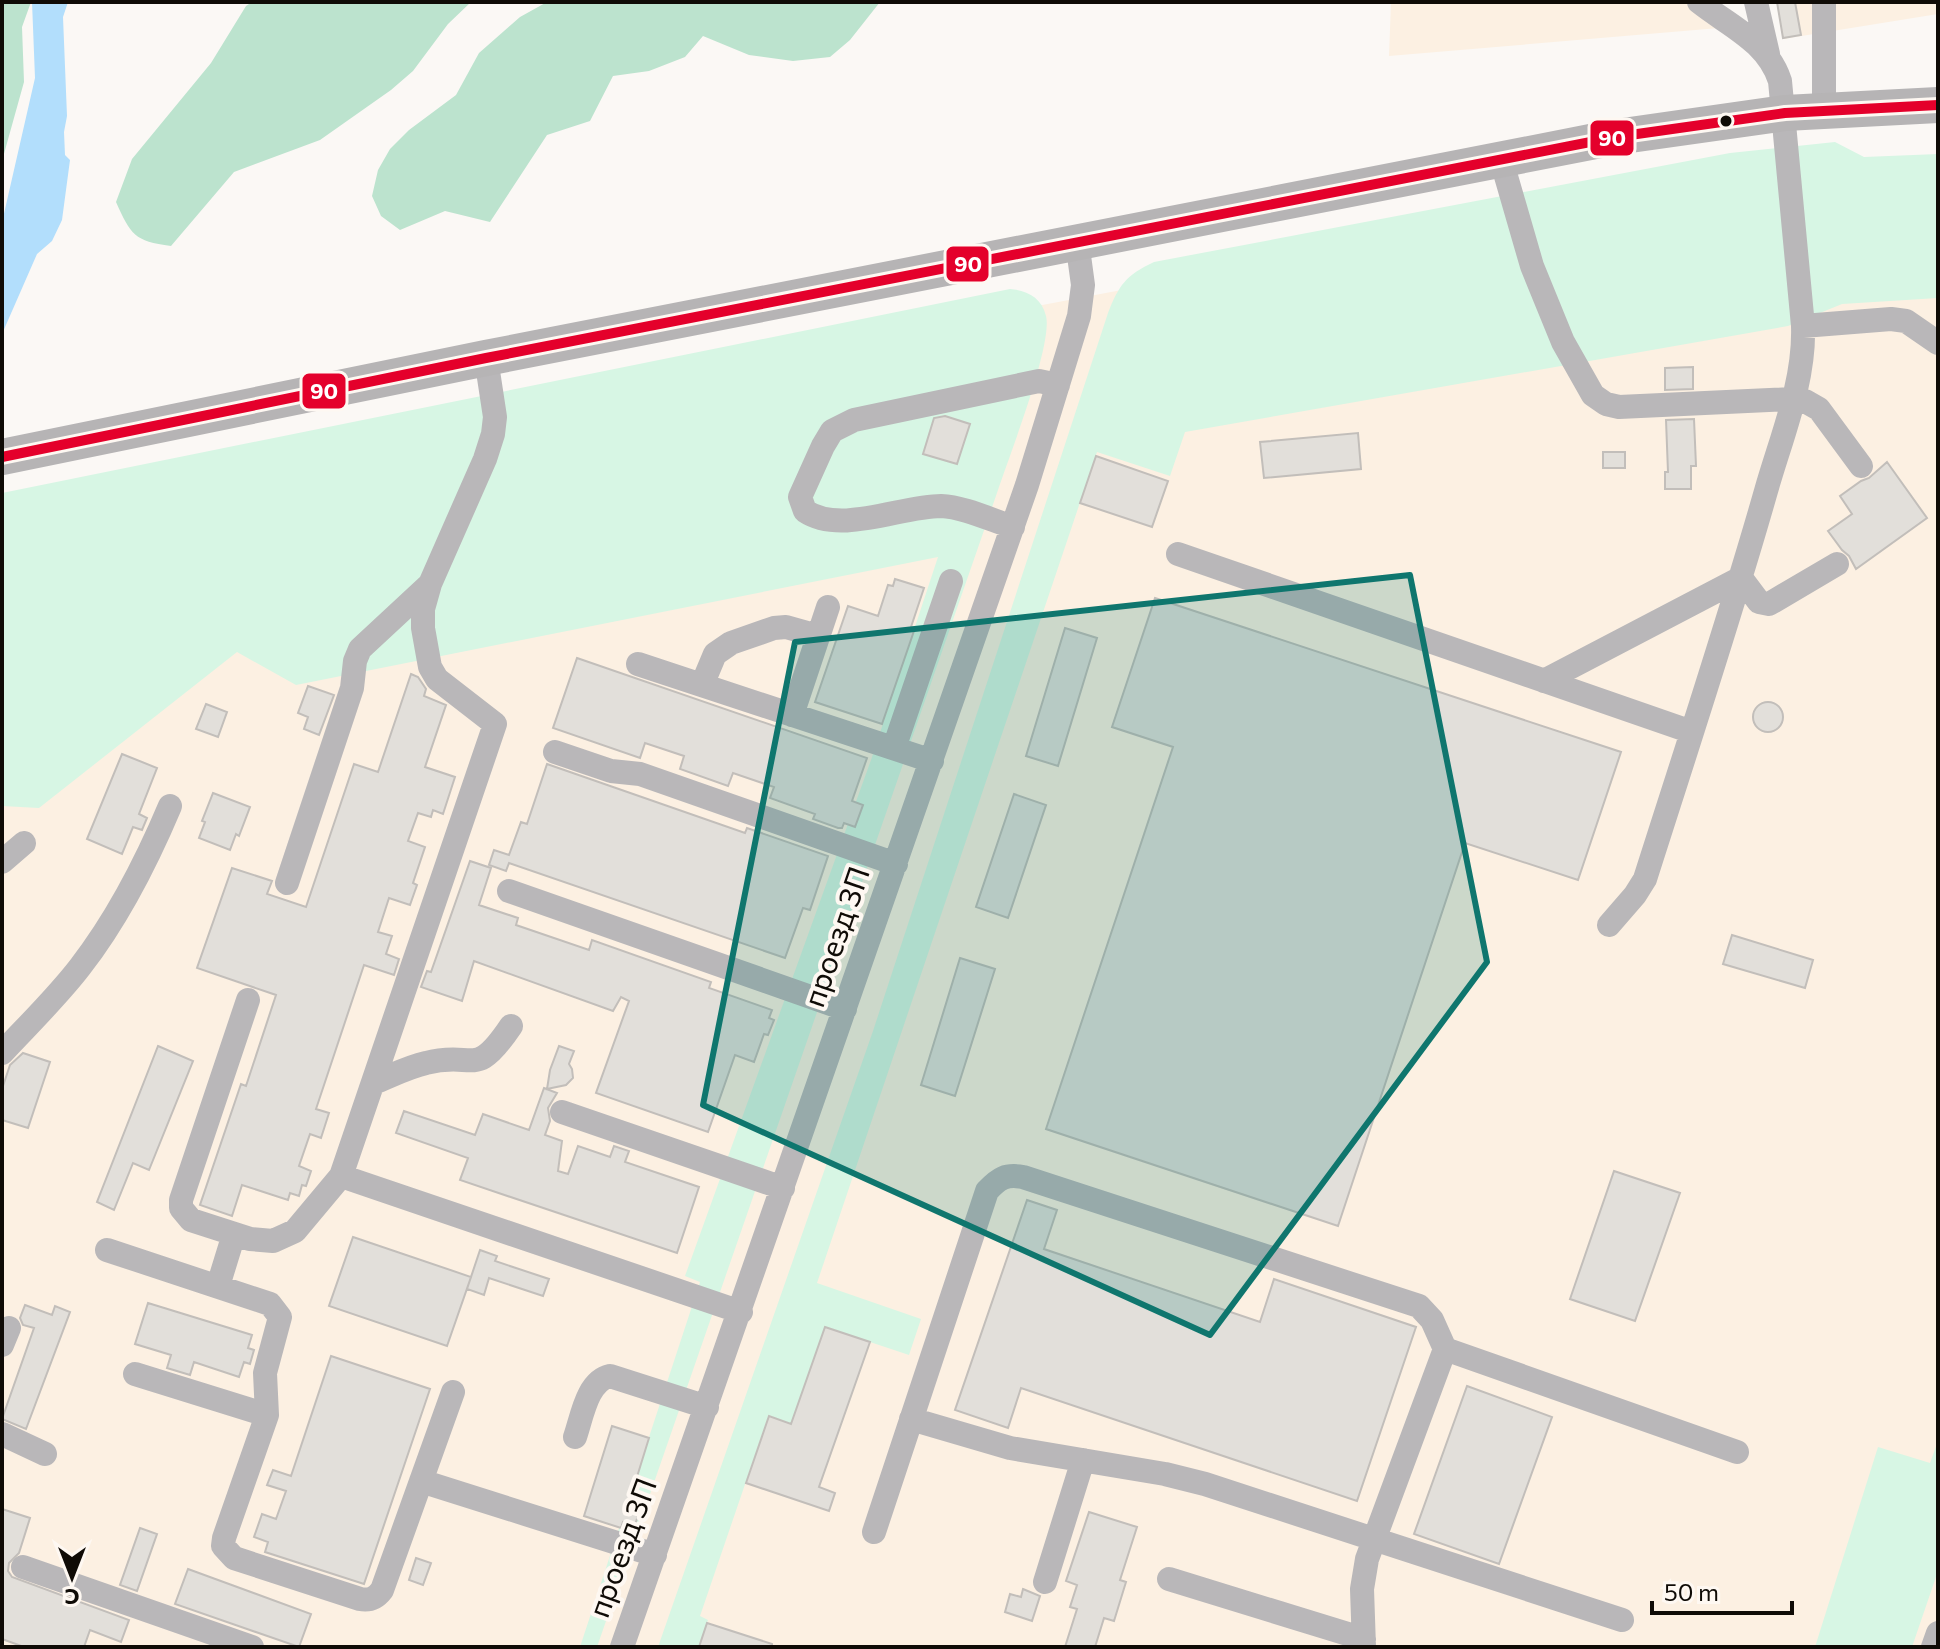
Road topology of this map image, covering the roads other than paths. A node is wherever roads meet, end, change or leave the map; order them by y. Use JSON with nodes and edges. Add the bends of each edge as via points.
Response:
{"nodes":[{"id":1,"x":1699,"y":2,"type":"edge"},
{"id":2,"x":1756,"y":2,"type":"edge"},
{"id":3,"x":1824,"y":2,"type":"edge"},
{"id":4,"x":1770,"y":60,"type":"junction"},
{"id":5,"x":1938,"y":105,"type":"edge"},
{"id":6,"x":1824,"y":110,"type":"junction"},
{"id":7,"x":1785,"y":113,"type":"junction"},
{"id":8,"x":1501,"y":159,"type":"junction"},
{"id":9,"x":1077,"y":241,"type":"junction"},
{"id":10,"x":1803,"y":326,"type":"junction"},
{"id":11,"x":1938,"y":343,"type":"edge"},
{"id":12,"x":486,"y":358,"type":"junction"},
{"id":13,"x":1058,"y":385,"type":"junction"},
{"id":14,"x":1792,"y":399,"type":"junction"},
{"id":15,"x":2,"y":457,"type":"edge"},
{"id":16,"x":1861,"y":466,"type":"dead end"},
{"id":17,"x":1013,"y":527,"type":"junction"},
{"id":18,"x":1178,"y":554,"type":"dead end"},
{"id":19,"x":1837,"y":564,"type":"dead end"},
{"id":20,"x":1741,"y":578,"type":"junction"},
{"id":21,"x":951,"y":581,"type":"dead end"},
{"id":22,"x":430,"y":584,"type":"junction"},
{"id":23,"x":828,"y":607,"type":"dead end"},
{"id":24,"x":818,"y":636,"type":"junction"},
{"id":25,"x":638,"y":664,"type":"dead end"},
{"id":26,"x":1544,"y":681,"type":"junction"},
{"id":27,"x":702,"y":685,"type":"junction"},
{"id":28,"x":792,"y":715,"type":"junction"},
{"id":29,"x":1692,"y":732,"type":"junction"},
{"id":30,"x":894,"y":748,"type":"junction"},
{"id":31,"x":555,"y":752,"type":"dead end"},
{"id":32,"x":932,"y":761,"type":"junction"},
{"id":33,"x":170,"y":806,"type":"dead end"},
{"id":34,"x":24,"y":843,"type":"dead end"},
{"id":35,"x":2,"y":862,"type":"edge"},
{"id":36,"x":896,"y":864,"type":"junction"},
{"id":37,"x":287,"y":883,"type":"dead end"},
{"id":38,"x":509,"y":891,"type":"dead end"},
{"id":39,"x":1609,"y":925,"type":"dead end"},
{"id":40,"x":248,"y":1000,"type":"dead end"},
{"id":41,"x":845,"y":1009,"type":"junction"},
{"id":42,"x":511,"y":1026,"type":"dead end"},
{"id":43,"x":2,"y":1053,"type":"edge"},
{"id":44,"x":373,"y":1083,"type":"junction"},
{"id":45,"x":562,"y":1112,"type":"dead end"},
{"id":46,"x":341,"y":1176,"type":"junction"},
{"id":47,"x":783,"y":1188,"type":"junction"},
{"id":48,"x":234,"y":1234,"type":"junction"},
{"id":49,"x":107,"y":1250,"type":"dead end"},
{"id":50,"x":218,"y":1286,"type":"junction"},
{"id":51,"x":741,"y":1312,"type":"junction"},
{"id":52,"x":1445,"y":1349,"type":"junction"},
{"id":53,"x":135,"y":1374,"type":"dead end"},
{"id":54,"x":453,"y":1392,"type":"dead end"},
{"id":55,"x":707,"y":1407,"type":"junction"},
{"id":56,"x":267,"y":1415,"type":"junction"},
{"id":57,"x":911,"y":1419,"type":"junction"},
{"id":58,"x":2,"y":1434,"type":"edge"},
{"id":59,"x":575,"y":1437,"type":"dead end"},
{"id":60,"x":1737,"y":1452,"type":"dead end"},
{"id":61,"x":45,"y":1454,"type":"dead end"},
{"id":62,"x":1083,"y":1460,"type":"junction"},
{"id":63,"x":421,"y":1481,"type":"junction"},
{"id":64,"x":874,"y":1532,"type":"dead end"},
{"id":65,"x":1375,"y":1540,"type":"junction"},
{"id":66,"x":655,"y":1555,"type":"junction"},
{"id":67,"x":23,"y":1567,"type":"dead end"},
{"id":68,"x":1169,"y":1579,"type":"dead end"},
{"id":69,"x":1045,"y":1582,"type":"dead end"},
{"id":70,"x":1622,"y":1620,"type":"dead end"},
{"id":71,"x":1938,"y":1633,"type":"edge"},
{"id":72,"x":1364,"y":1643,"type":"edge"},
{"id":73,"x":629,"y":1645,"type":"edge"},
{"id":74,"x":252,"y":1647,"type":"edge"},
{"id":75,"x":1933,"y":1647,"type":"edge"}],
"edges":[{"from":1,"to":4,"type":"street","via":[[1749,36]]},
{"from":2,"to":4,"type":"street"},
{"from":3,"to":6,"type":"street"},
{"from":4,"to":7,"type":"street"},
{"from":5,"to":6,"type":"highway"},
{"from":6,"to":7,"type":"highway"},
{"from":7,"to":8,"type":"highway"},
{"from":7,"to":10,"type":"street"},
{"from":8,"to":9,"type":"highway"},
{"from":8,"to":14,"type":"street","via":[[1546,306],[1593,395],[1619,407]]},
{"from":9,"to":12,"type":"highway"},
{"from":9,"to":13,"type":"street","name":"проезд 3П","via":[[1082,300]]},
{"from":10,"to":11,"type":"street","via":[[1891,319],[1906,321]]},
{"from":10,"to":14,"type":"street","via":[[1802,365]]},
{"from":12,"to":15,"type":"highway"},
{"from":12,"to":22,"type":"street","via":[[493,434]]},
{"from":13,"to":17,"type":"street","name":"проезд 3П"},
{"from":13,"to":17,"type":"street","via":[[1039,381],[840,426],[823,446],[800,497],[805,511],[822,518],[851,519],[937,506]]},
{"from":14,"to":16,"type":"street","via":[[1819,409]]},
{"from":14,"to":20,"type":"street"},
{"from":17,"to":32,"type":"street","name":"проезд 3П"},
{"from":18,"to":26,"type":"street"},
{"from":19,"to":20,"type":"street","via":[[1769,604],[1759,602]]},
{"from":20,"to":26,"type":"street"},
{"from":20,"to":29,"type":"street"},
{"from":21,"to":30,"type":"street"},
{"from":22,"to":37,"type":"street","via":[[357,655],[352,688]]},
{"from":22,"to":44,"type":"street","via":[[423,618],[430,667],[437,679],[495,724]]},
{"from":23,"to":24,"type":"street"},
{"from":24,"to":27,"type":"street","via":[[786,627],[731,643],[715,654]]},
{"from":24,"to":28,"type":"street"},
{"from":25,"to":27,"type":"street"},
{"from":26,"to":29,"type":"street"},
{"from":27,"to":28,"type":"street"},
{"from":28,"to":30,"type":"street"},
{"from":29,"to":39,"type":"street","via":[[1645,879]]},
{"from":30,"to":32,"type":"street"},
{"from":31,"to":36,"type":"street","via":[[611,771],[640,774]]},
{"from":32,"to":36,"type":"street","name":"проезд 3П"},
{"from":33,"to":43,"type":"street","via":[[138,878],[96,946]]},
{"from":34,"to":35,"type":"street"},
{"from":36,"to":41,"type":"street","name":"проезд 3П"},
{"from":38,"to":41,"type":"street"},
{"from":40,"to":48,"type":"street","via":[[181,1200],[191,1220]]},
{"from":41,"to":47,"type":"street","name":"проезд 3П"},
{"from":42,"to":44,"type":"street","via":[[496,1049],[480,1060],[425,1063]]},
{"from":44,"to":46,"type":"street"},
{"from":45,"to":47,"type":"street"},
{"from":46,"to":48,"type":"street","via":[[285,1237],[261,1241]]},
{"from":46,"to":51,"type":"street"},
{"from":47,"to":51,"type":"street","name":"проезд 3П"},
{"from":48,"to":50,"type":"street"},
{"from":49,"to":50,"type":"street"},
{"from":50,"to":56,"type":"street","via":[[270,1304],[280,1317],[265,1373]]},
{"from":51,"to":55,"type":"street","name":"проезд 3П"},
{"from":52,"to":57,"type":"street","via":[[1419,1306],[1010,1175],[997,1179],[987,1191]]},
{"from":52,"to":60,"type":"street"},
{"from":52,"to":65,"type":"street"},
{"from":53,"to":56,"type":"street"},
{"from":54,"to":63,"type":"street"},
{"from":55,"to":59,"type":"street","via":[[603,1377],[591,1390]]},
{"from":55,"to":66,"type":"street","name":"проезд 3П"},
{"from":56,"to":63,"type":"street","via":[[224,1538],[223,1546],[234,1558],[360,1599],[377,1597]]},
{"from":57,"to":62,"type":"street","via":[[1010,1448]]},
{"from":57,"to":64,"type":"street"},
{"from":58,"to":61,"type":"street"},
{"from":62,"to":65,"type":"street","via":[[1205,1484]]},
{"from":62,"to":69,"type":"street"},
{"from":63,"to":66,"type":"street"},
{"from":65,"to":70,"type":"street"},
{"from":65,"to":72,"type":"street","via":[[1362,1589]]},
{"from":66,"to":73,"type":"street","name":"проезд 3П"},
{"from":67,"to":74,"type":"street"},
{"from":68,"to":72,"type":"street"},
{"from":71,"to":75,"type":"street"}]}
